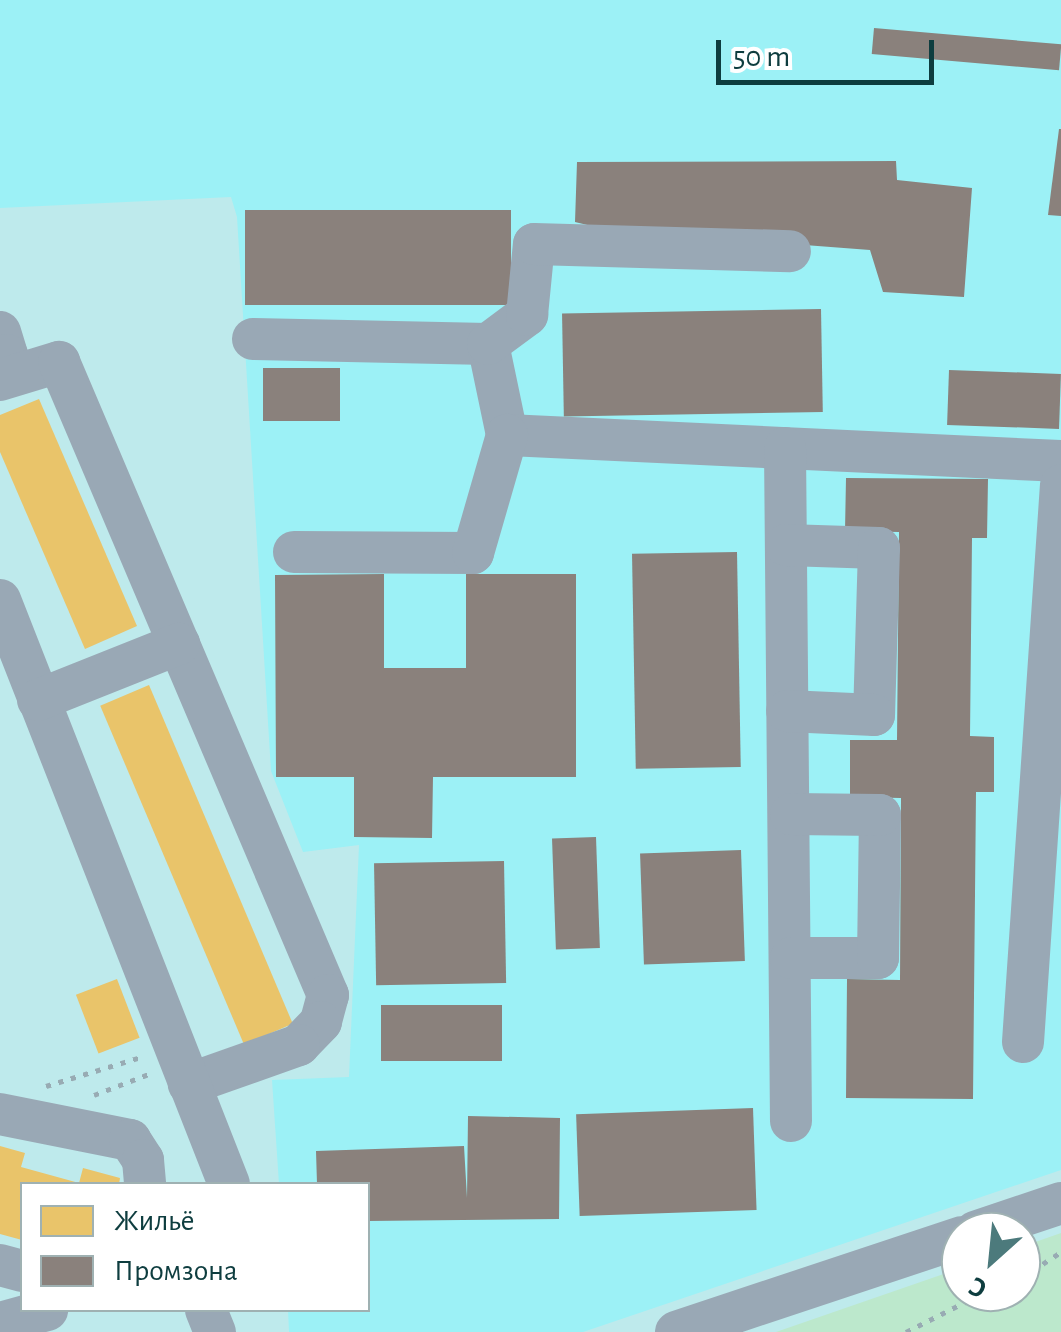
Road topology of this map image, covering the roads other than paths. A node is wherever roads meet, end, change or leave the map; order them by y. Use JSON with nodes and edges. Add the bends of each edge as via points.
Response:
{"nodes":[{"id":1,"x":790,"y":251,"type":"dead end"},
{"id":2,"x":0,"y":332,"type":"edge"},
{"id":3,"x":253,"y":339,"type":"dead end"},
{"id":4,"x":488,"y":344,"type":"junction"},
{"id":5,"x":0,"y":369,"type":"edge"},
{"id":6,"x":0,"y":380,"type":"edge"},
{"id":7,"x":506,"y":436,"type":"junction"},
{"id":8,"x":786,"y":448,"type":"junction"},
{"id":9,"x":1061,"y":461,"type":"edge"},
{"id":10,"x":1061,"y":485,"type":"edge"},
{"id":11,"x":786,"y":545,"type":"junction"},
{"id":12,"x":294,"y":552,"type":"dead end"},
{"id":13,"x":0,"y":600,"type":"edge"},
{"id":14,"x":179,"y":644,"type":"junction"},
{"id":15,"x":38,"y":700,"type":"junction"},
{"id":16,"x":788,"y":711,"type":"junction"},
{"id":17,"x":791,"y":814,"type":"junction"},
{"id":18,"x":791,"y":958,"type":"junction"},
{"id":19,"x":1023,"y":1042,"type":"dead end"},
{"id":20,"x":181,"y":1064,"type":"junction"},
{"id":21,"x":0,"y":1114,"type":"edge"},
{"id":22,"x":791,"y":1121,"type":"dead end"},
{"id":23,"x":145,"y":1182,"type":"edge"},
{"id":24,"x":228,"y":1182,"type":"edge"},
{"id":25,"x":1061,"y":1203,"type":"edge"},
{"id":26,"x":1034,"y":1212,"type":"edge"},
{"id":27,"x":941,"y":1244,"type":"edge"},
{"id":28,"x":40,"y":1312,"type":"edge"},
{"id":29,"x":0,"y":1323,"type":"edge"},
{"id":30,"x":676,"y":1332,"type":"edge"}],
"edges":[{"from":1,"to":4,"type":"street","via":[[534,244],[527,315]]},
{"from":2,"to":5,"type":"street","via":[[7,355]]},
{"from":3,"to":4,"type":"street"},
{"from":4,"to":7,"type":"street"},
{"from":6,"to":14,"type":"street","via":[[59,362]]},
{"from":7,"to":8,"type":"street"},
{"from":7,"to":12,"type":"street","via":[[473,554]]},
{"from":8,"to":9,"type":"street"},
{"from":8,"to":11,"type":"street"},
{"from":10,"to":19,"type":"street"},
{"from":11,"to":16,"type":"street"},
{"from":11,"to":16,"type":"street","via":[[879,548],[874,715]]},
{"from":13,"to":15,"type":"street"},
{"from":14,"to":15,"type":"street"},
{"from":14,"to":20,"type":"street","via":[[328,996],[321,1022],[300,1045]]},
{"from":15,"to":20,"type":"street"},
{"from":16,"to":17,"type":"street"},
{"from":17,"to":18,"type":"street"},
{"from":17,"to":18,"type":"street","via":[[880,816],[878,958]]},
{"from":18,"to":22,"type":"street"},
{"from":20,"to":24,"type":"street"},
{"from":21,"to":23,"type":"street","via":[[130,1140],[143,1160]]},
{"from":25,"to":26,"type":"street"},
{"from":27,"to":30,"type":"street"},
{"from":28,"to":29,"type":"street"}]}
